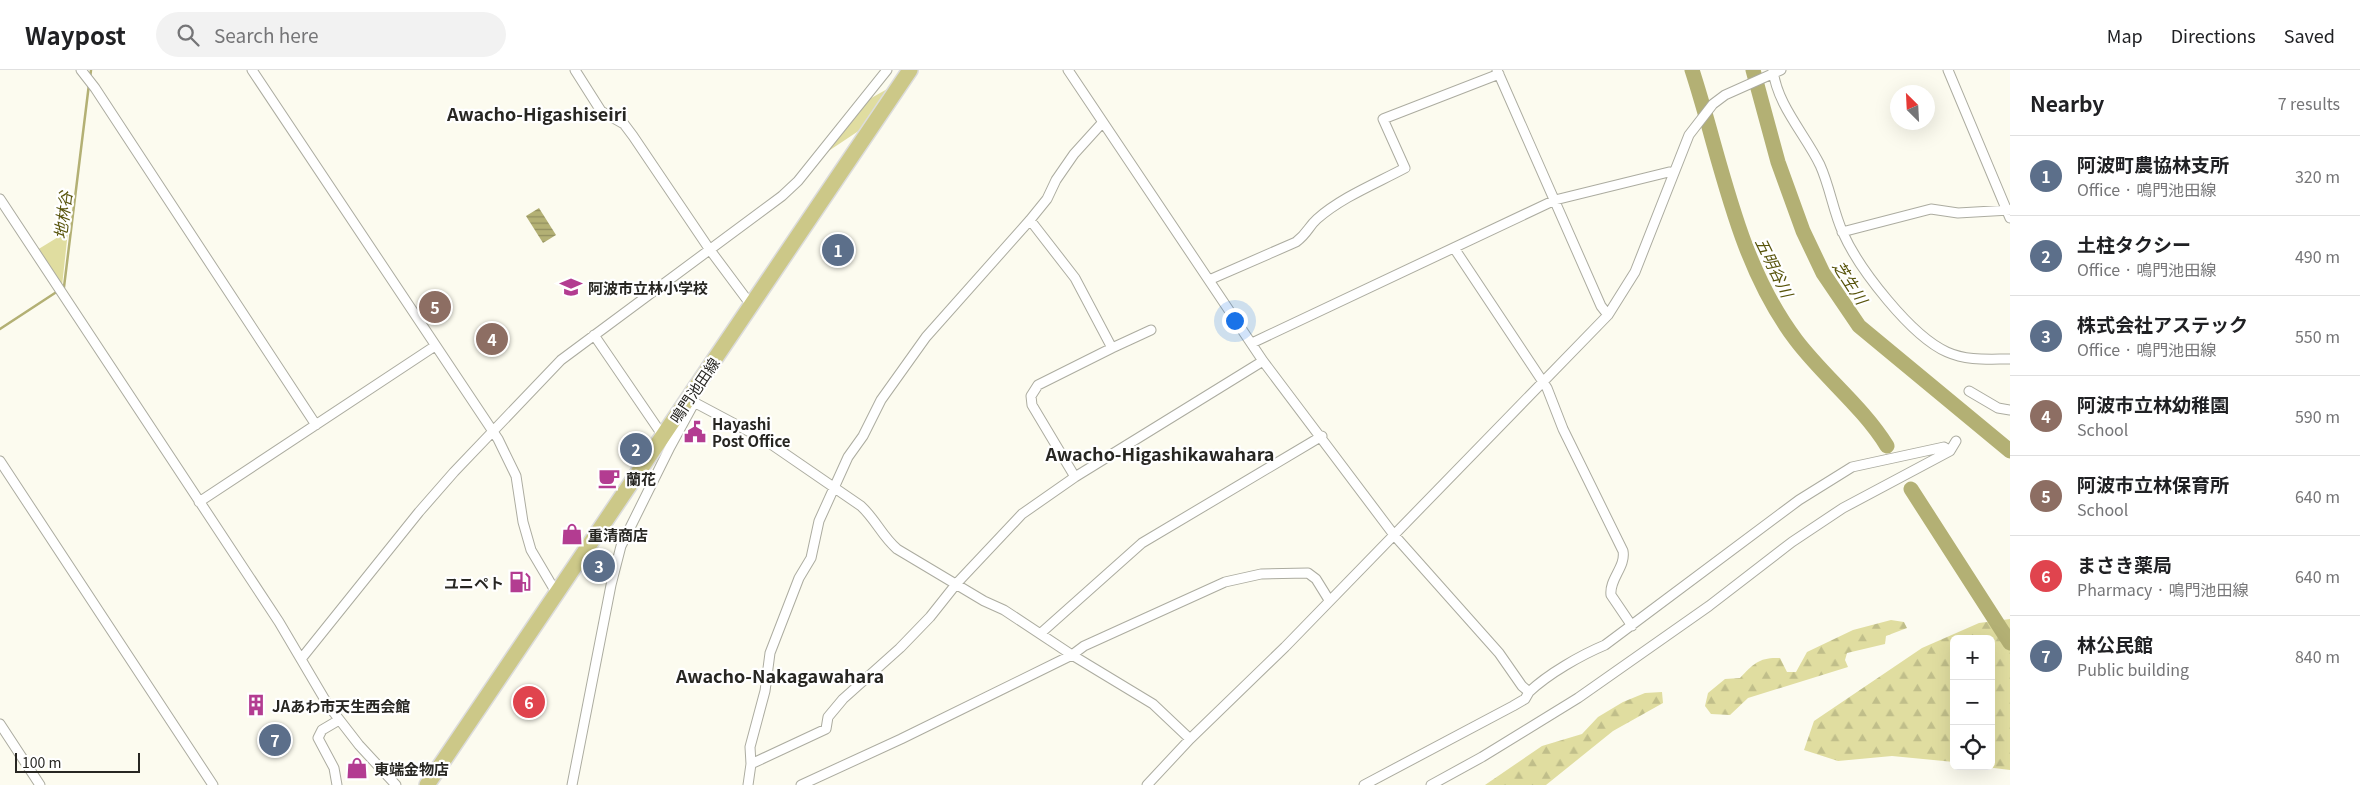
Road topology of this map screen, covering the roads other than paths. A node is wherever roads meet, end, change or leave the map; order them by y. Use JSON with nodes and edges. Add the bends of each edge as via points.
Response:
{"nodes":[{"id":1,"x":252,"y":70,"type":"edge"},
{"id":2,"x":575,"y":70,"type":"edge"},
{"id":3,"x":887,"y":70,"type":"edge"},
{"id":4,"x":910,"y":70,"type":"edge"},
{"id":5,"x":1068,"y":70,"type":"edge"},
{"id":6,"x":1948,"y":70,"type":"edge"},
{"id":7,"x":1776,"y":71,"type":"edge"},
{"id":8,"x":1498,"y":72,"type":"edge"},
{"id":9,"x":86,"y":77,"type":"edge"},
{"id":10,"x":1103,"y":122,"type":"junction"},
{"id":11,"x":1674,"y":173,"type":"junction"},
{"id":12,"x":0,"y":199,"type":"edge"},
{"id":13,"x":1555,"y":200,"type":"junction"},
{"id":14,"x":2009,"y":213,"type":"edge"},
{"id":15,"x":1030,"y":220,"type":"junction"},
{"id":16,"x":1842,"y":232,"type":"junction"},
{"id":17,"x":1454,"y":248,"type":"junction"},
{"id":18,"x":710,"y":250,"type":"junction"},
{"id":19,"x":1209,"y":280,"type":"junction"},
{"id":20,"x":751,"y":305,"type":"junction"},
{"id":21,"x":1608,"y":315,"type":"junction"},
{"id":22,"x":1151,"y":330,"type":"dead end"},
{"id":23,"x":594,"y":335,"type":"junction"},
{"id":24,"x":1252,"y":343,"type":"junction"},
{"id":25,"x":435,"y":346,"type":"junction"},
{"id":26,"x":1112,"y":348,"type":"junction"},
{"id":27,"x":2010,"y":359,"type":"edge"},
{"id":28,"x":1264,"y":361,"type":"junction"},
{"id":29,"x":1543,"y":382,"type":"junction"},
{"id":30,"x":1969,"y":391,"type":"dead end"},
{"id":31,"x":691,"y":401,"type":"junction"},
{"id":32,"x":2010,"y":410,"type":"edge"},
{"id":33,"x":316,"y":425,"type":"junction"},
{"id":34,"x":493,"y":431,"type":"junction"},
{"id":35,"x":663,"y":436,"type":"junction"},
{"id":36,"x":1322,"y":436,"type":"junction"},
{"id":37,"x":1956,"y":441,"type":"dead end"},
{"id":38,"x":1950,"y":451,"type":"junction"},
{"id":39,"x":0,"y":461,"type":"edge"},
{"id":40,"x":1075,"y":477,"type":"junction"},
{"id":41,"x":835,"y":488,"type":"junction"},
{"id":42,"x":199,"y":502,"type":"junction"},
{"id":43,"x":1394,"y":535,"type":"junction"},
{"id":44,"x":956,"y":583,"type":"junction"},
{"id":45,"x":557,"y":594,"type":"junction"},
{"id":46,"x":1329,"y":600,"type":"junction"},
{"id":47,"x":1632,"y":626,"type":"junction"},
{"id":48,"x":1041,"y":633,"type":"junction"},
{"id":49,"x":1072,"y":656,"type":"junction"},
{"id":50,"x":301,"y":659,"type":"junction"},
{"id":51,"x":1529,"y":692,"type":"junction"},
{"id":52,"x":339,"y":720,"type":"junction"},
{"id":53,"x":0,"y":724,"type":"edge"},
{"id":54,"x":1190,"y":739,"type":"junction"},
{"id":55,"x":751,"y":764,"type":"junction"},
{"id":56,"x":40,"y":785,"type":"edge"},
{"id":57,"x":213,"y":785,"type":"edge"},
{"id":58,"x":337,"y":785,"type":"edge"},
{"id":59,"x":396,"y":785,"type":"edge"},
{"id":60,"x":427,"y":785,"type":"edge"},
{"id":61,"x":572,"y":785,"type":"edge"},
{"id":62,"x":748,"y":785,"type":"edge"},
{"id":63,"x":802,"y":785,"type":"edge"},
{"id":64,"x":1147,"y":785,"type":"edge"},
{"id":65,"x":1364,"y":785,"type":"edge"},
{"id":66,"x":1431,"y":785,"type":"edge"}],
"edges":[{"from":1,"to":25,"type":"street"},
{"from":2,"to":18,"type":"street","via":[[601,111],[624,124]]},
{"from":3,"to":18,"type":"street","via":[[798,181]]},
{"from":4,"to":20,"type":"main road","name":"鳴門池田線"},
{"from":5,"to":10,"type":"street"},
{"from":6,"to":14,"type":"street"},
{"from":7,"to":11,"type":"street","via":[[1724,95],[1713,104],[1689,135]]},
{"from":7,"to":16,"type":"street","via":[[1777,91],[1820,165]]},
{"from":8,"to":13,"type":"street"},
{"from":8,"to":19,"type":"street","via":[[1382,119],[1405,168],[1325,214],[1296,242]]},
{"from":9,"to":33,"type":"street"},
{"from":10,"to":15,"type":"street","via":[[1074,154]]},
{"from":10,"to":19,"type":"street"},
{"from":11,"to":13,"type":"street"},
{"from":11,"to":21,"type":"street","via":[[1635,272]]},
{"from":12,"to":42,"type":"street"},
{"from":13,"to":17,"type":"street"},
{"from":13,"to":21,"type":"street","via":[[1601,306]]},
{"from":14,"to":16,"type":"street","via":[[1958,213],[1931,209]]},
{"from":15,"to":26,"type":"street","via":[[1075,278]]},
{"from":15,"to":41,"type":"street","via":[[907,363],[848,457]]},
{"from":16,"to":27,"type":"street","via":[[1852,252],[1901,316],[1926,339],[1946,352],[1971,360]]},
{"from":17,"to":24,"type":"street"},
{"from":17,"to":29,"type":"street"},
{"from":18,"to":20,"type":"street"},
{"from":18,"to":23,"type":"street"},
{"from":19,"to":24,"type":"street"},
{"from":20,"to":31,"type":"main road","name":"鳴門池田線"},
{"from":21,"to":29,"type":"street"},
{"from":22,"to":26,"type":"street"},
{"from":23,"to":34,"type":"street","via":[[561,360]]},
{"from":23,"to":35,"type":"street"},
{"from":24,"to":28,"type":"street"},
{"from":25,"to":33,"type":"street"},
{"from":25,"to":34,"type":"street"},
{"from":26,"to":40,"type":"street","via":[[1038,385],[1031,396],[1032,405]]},
{"from":28,"to":36,"type":"street"},
{"from":28,"to":40,"type":"street"},
{"from":29,"to":43,"type":"street"},
{"from":29,"to":47,"type":"street","via":[[1623,551],[1625,558],[1610,588],[1611,595]]},
{"from":30,"to":32,"type":"street","via":[[1998,408]]},
{"from":31,"to":35,"type":"main road","name":"鳴門池田線"},
{"from":31,"to":41,"type":"street","via":[[765,440]]},
{"from":31,"to":61,"type":"street","via":[[621,546]]},
{"from":33,"to":42,"type":"street"},
{"from":34,"to":45,"type":"street","via":[[516,476],[531,550]]},
{"from":34,"to":50,"type":"street","via":[[419,512]]},
{"from":35,"to":45,"type":"main road","name":"鳴門池田線"},
{"from":36,"to":43,"type":"street"},
{"from":36,"to":48,"type":"street","via":[[1142,543]]},
{"from":37,"to":38,"type":"street"},
{"from":38,"to":47,"type":"street","via":[[1944,447],[1852,467],[1799,500]]},
{"from":38,"to":66,"type":"street","via":[[1843,508],[1578,698]]},
{"from":39,"to":57,"type":"street"},
{"from":40,"to":44,"type":"street","via":[[1022,514]]},
{"from":41,"to":44,"type":"street","via":[[874,518],[884,538],[897,549]]},
{"from":41,"to":55,"type":"street","via":[[819,522],[810,558],[770,652],[765,691],[750,747]]},
{"from":42,"to":50,"type":"street"},
{"from":43,"to":46,"type":"street"},
{"from":43,"to":51,"type":"street","via":[[1500,652]]},
{"from":44,"to":48,"type":"street"},
{"from":44,"to":55,"type":"street","via":[[930,617],[844,699],[828,717],[826,729]]},
{"from":45,"to":60,"type":"main road","name":"鳴門池田線"},
{"from":46,"to":49,"type":"street","via":[[1308,572],[1252,576],[1225,582],[1182,600],[1084,646]]},
{"from":46,"to":54,"type":"street"},
{"from":47,"to":51,"type":"street"},
{"from":48,"to":49,"type":"street"},
{"from":49,"to":54,"type":"street","via":[[1153,704]]},
{"from":49,"to":63,"type":"street"},
{"from":50,"to":52,"type":"street"},
{"from":51,"to":65,"type":"street","via":[[1525,699],[1513,706]]},
{"from":52,"to":58,"type":"street","via":[[322,730],[318,738],[334,768]]},
{"from":52,"to":59,"type":"street"},
{"from":53,"to":56,"type":"street"},
{"from":54,"to":64,"type":"street"},
{"from":55,"to":62,"type":"street"}]}
